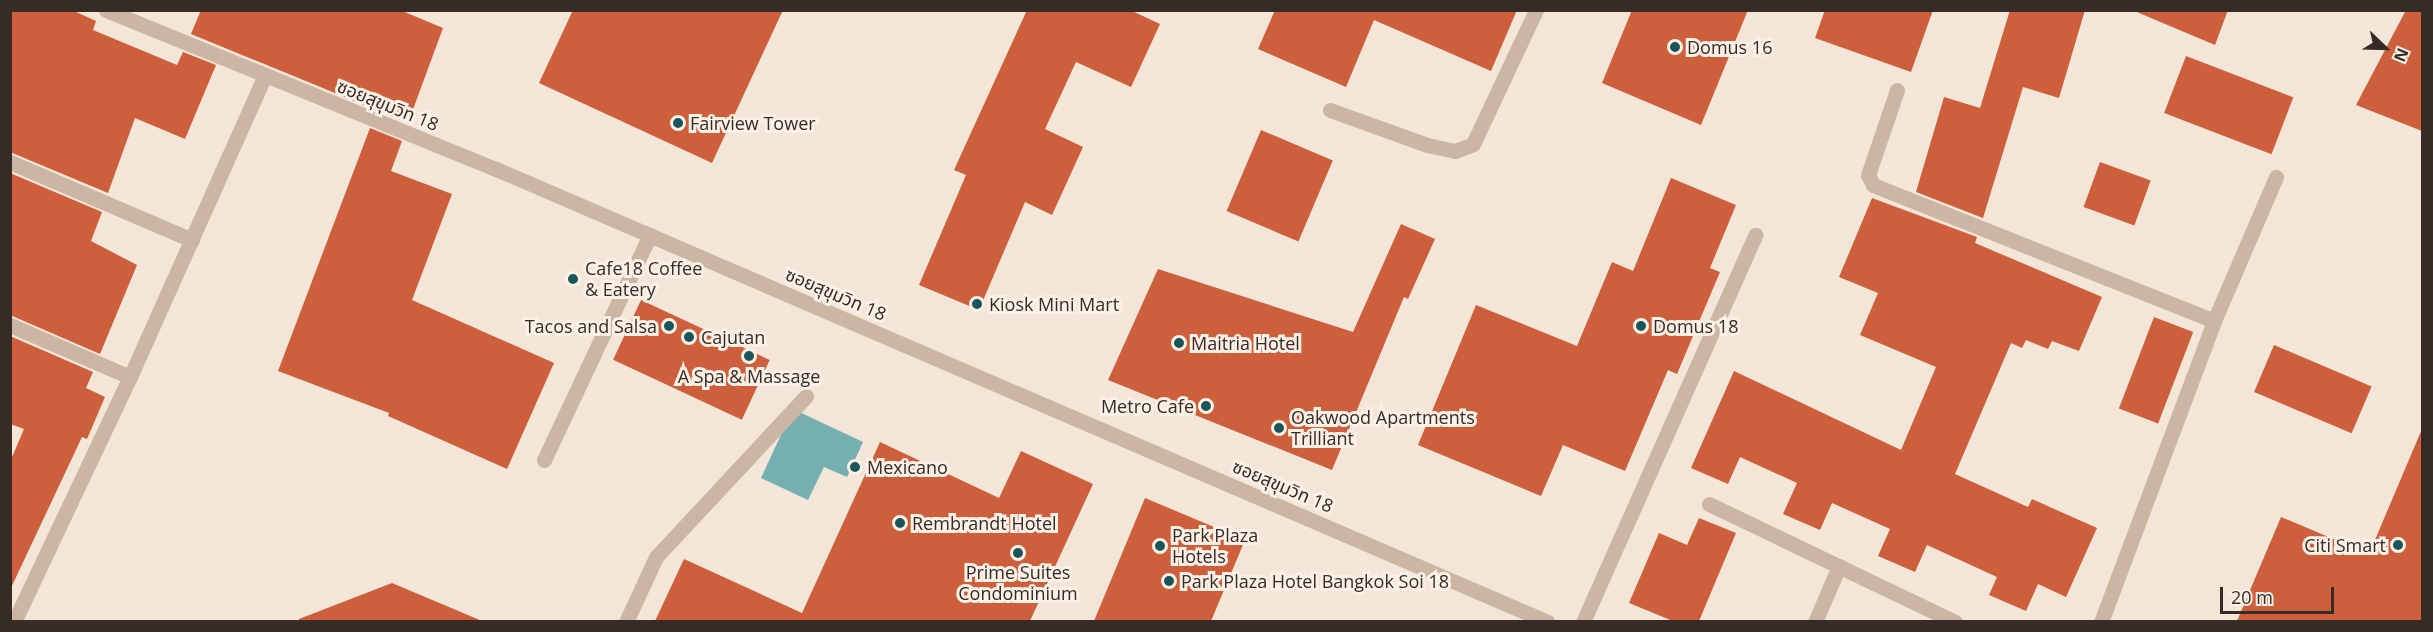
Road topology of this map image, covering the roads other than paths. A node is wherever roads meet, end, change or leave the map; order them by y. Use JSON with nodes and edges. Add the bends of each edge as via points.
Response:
{"nodes":[{"id":1,"x":106,"y":10,"type":"edge"},
{"id":2,"x":1536,"y":10,"type":"edge"},
{"id":3,"x":264,"y":77,"type":"junction"},
{"id":4,"x":1897,"y":90,"type":"dead end"},
{"id":5,"x":1330,"y":110,"type":"dead end"},
{"id":6,"x":10,"y":162,"type":"edge"},
{"id":7,"x":2276,"y":177,"type":"dead end"},
{"id":8,"x":650,"y":235,"type":"junction"},
{"id":9,"x":1755,"y":236,"type":"dead end"},
{"id":10,"x":192,"y":240,"type":"junction"},
{"id":11,"x":2214,"y":321,"type":"junction"},
{"id":12,"x":10,"y":325,"type":"edge"},
{"id":13,"x":130,"y":376,"type":"junction"},
{"id":14,"x":806,"y":396,"type":"dead end"},
{"id":15,"x":544,"y":460,"type":"dead end"},
{"id":16,"x":1709,"y":504,"type":"dead end"},
{"id":17,"x":1839,"y":566,"type":"junction"},
{"id":18,"x":14,"y":621,"type":"edge"},
{"id":19,"x":626,"y":621,"type":"edge"},
{"id":20,"x":1548,"y":621,"type":"edge"},
{"id":21,"x":1583,"y":621,"type":"edge"},
{"id":22,"x":1815,"y":621,"type":"edge"},
{"id":23,"x":1955,"y":621,"type":"edge"},
{"id":24,"x":2101,"y":621,"type":"edge"}],
"edges":[{"from":1,"to":3,"type":"street","name":"ซอยสุขุมวิท 18"},
{"from":2,"to":5,"type":"street","via":[[1473,144],[1455,151],[1427,145]]},
{"from":3,"to":8,"type":"street","name":"ซอยสุขุมวิท 18"},
{"from":3,"to":10,"type":"street"},
{"from":4,"to":11,"type":"street","via":[[1868,175],[1874,185]]},
{"from":6,"to":10,"type":"street"},
{"from":7,"to":11,"type":"street"},
{"from":8,"to":15,"type":"street"},
{"from":8,"to":20,"type":"street","name":"ซอยสุขุมวิท 18"},
{"from":9,"to":21,"type":"street"},
{"from":10,"to":13,"type":"street"},
{"from":11,"to":24,"type":"street"},
{"from":12,"to":13,"type":"street"},
{"from":13,"to":18,"type":"street"},
{"from":14,"to":19,"type":"street","via":[[656,557]]},
{"from":16,"to":17,"type":"street"},
{"from":17,"to":22,"type":"street"},
{"from":17,"to":23,"type":"street"}]}
